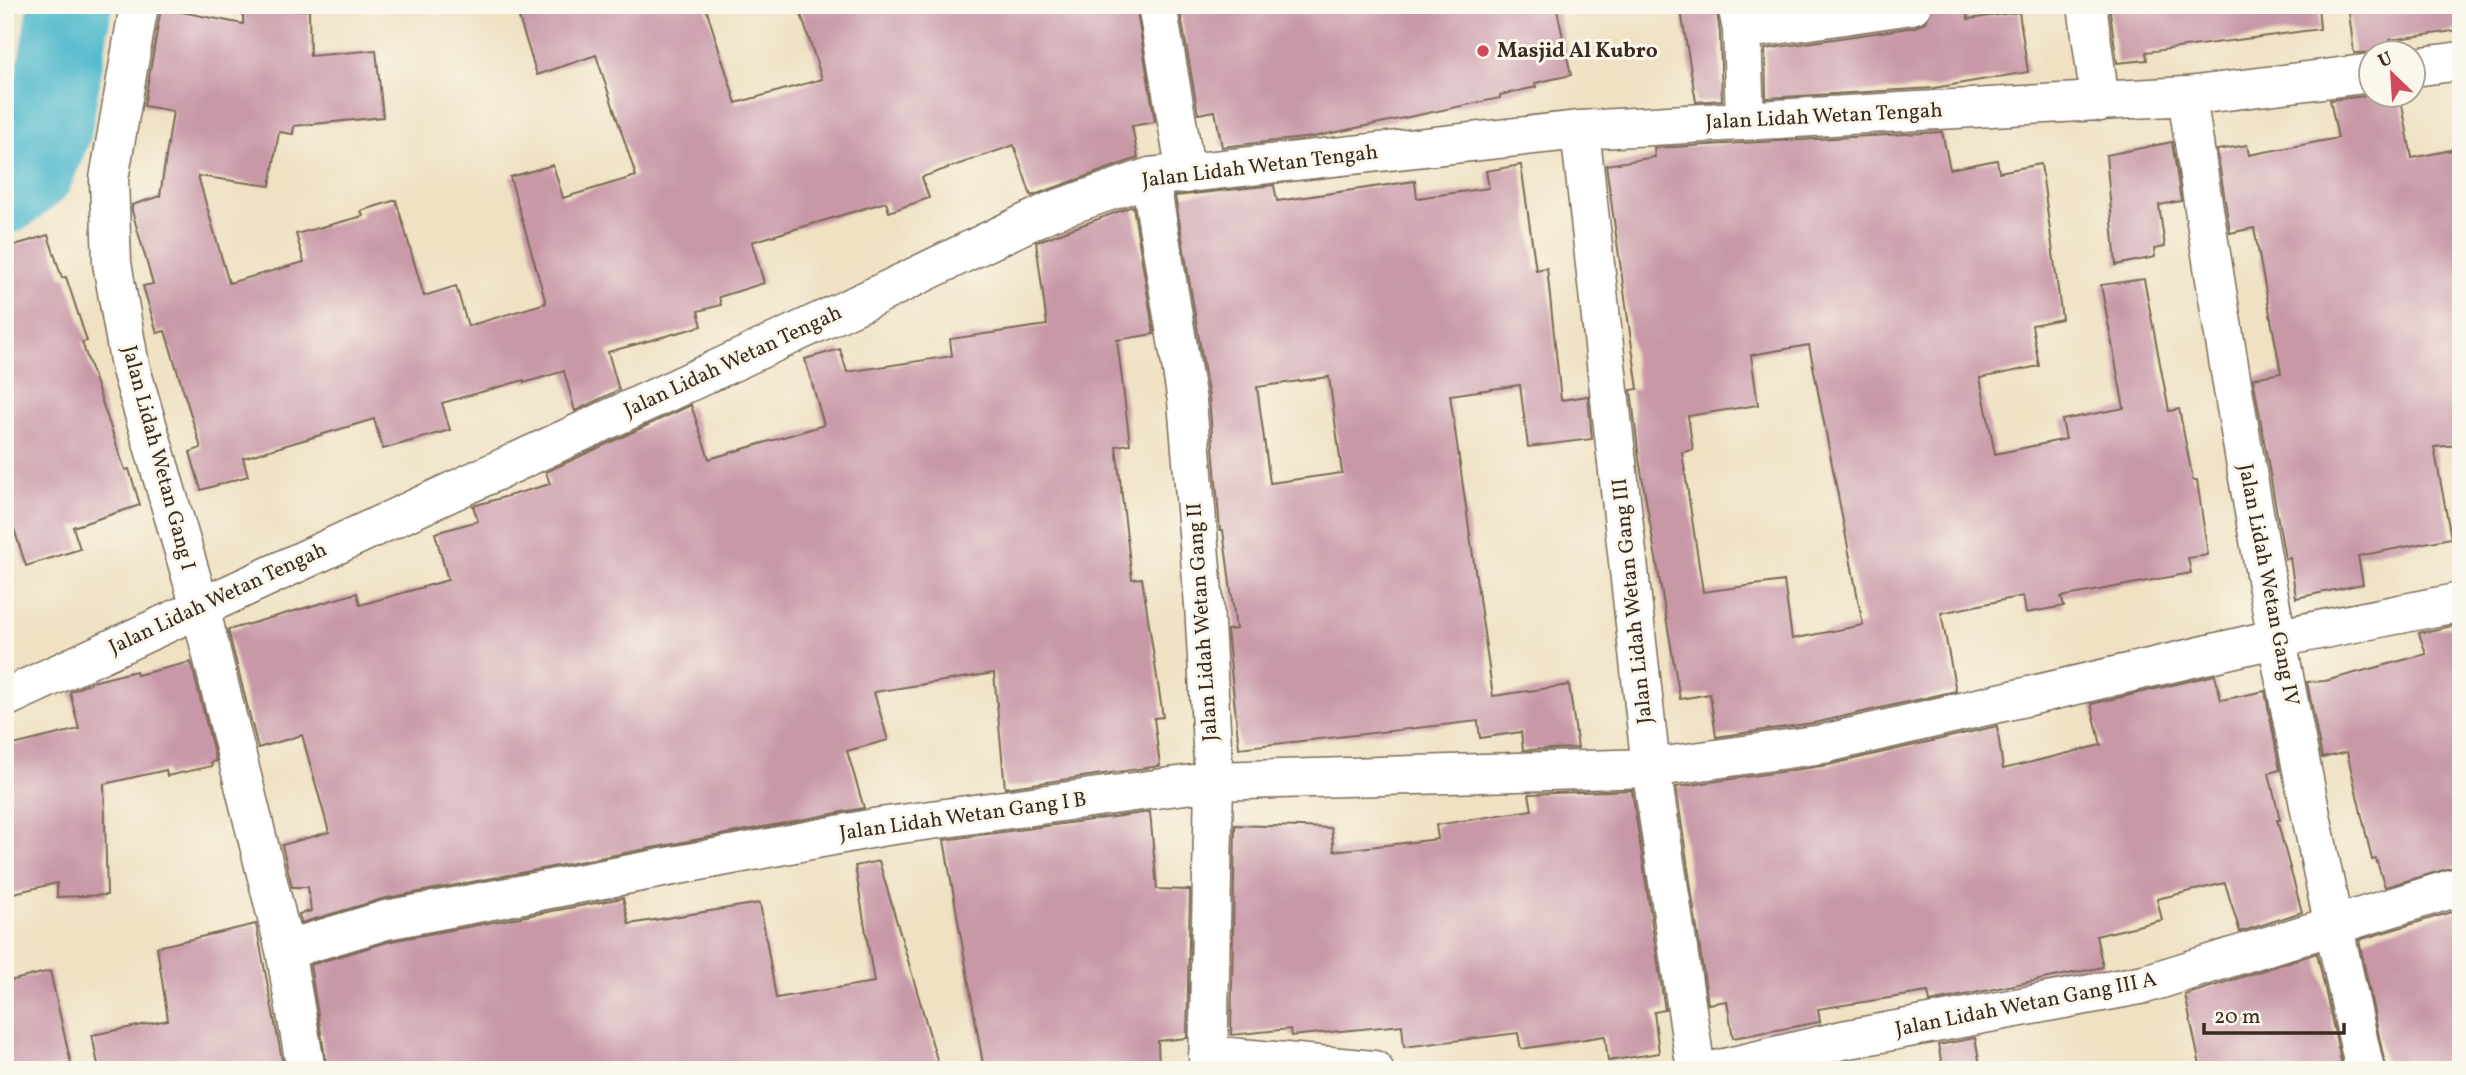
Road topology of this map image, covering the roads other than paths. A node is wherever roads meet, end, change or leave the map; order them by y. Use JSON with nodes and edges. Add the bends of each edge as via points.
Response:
{"nodes":[{"id":1,"x":139,"y":5,"type":"edge"},
{"id":2,"x":1157,"y":5,"type":"edge"},
{"id":3,"x":1912,"y":5,"type":"edge"},
{"id":4,"x":2087,"y":5,"type":"edge"},
{"id":5,"x":1739,"y":18,"type":"edge"},
{"id":6,"x":2461,"y":61,"type":"edge"},
{"id":7,"x":2428,"y":65,"type":"edge"},
{"id":8,"x":2358,"y":75,"type":"edge"},
{"id":9,"x":2187,"y":96,"type":"junction"},
{"id":10,"x":2100,"y":102,"type":"junction"},
{"id":11,"x":1745,"y":121,"type":"junction"},
{"id":12,"x":1580,"y":130,"type":"junction"},
{"id":13,"x":1168,"y":175,"type":"junction"},
{"id":14,"x":2461,"y":602,"type":"edge"},
{"id":15,"x":200,"y":607,"type":"junction"},
{"id":16,"x":2278,"y":638,"type":"junction"},
{"id":17,"x":5,"y":698,"type":"edge"},
{"id":18,"x":1651,"y":768,"type":"junction"},
{"id":19,"x":1214,"y":781,"type":"junction"},
{"id":20,"x":2461,"y":886,"type":"edge"},
{"id":21,"x":2332,"y":925,"type":"junction"},
{"id":22,"x":285,"y":950,"type":"junction"},
{"id":23,"x":1208,"y":1062,"type":"edge"},
{"id":24,"x":306,"y":1070,"type":"edge"},
{"id":25,"x":1374,"y":1070,"type":"edge"},
{"id":26,"x":1696,"y":1070,"type":"edge"},
{"id":27,"x":1716,"y":1070,"type":"edge"},
{"id":28,"x":2365,"y":1070,"type":"edge"}],
"edges":[{"from":1,"to":15,"type":"street","name":"Jalan Lidah Wetan Gang I","via":[[109,179],[112,263],[130,366]]},
{"from":2,"to":13,"type":"street","name":"Jalan Lidah Wetan Gang II"},
{"from":3,"to":5,"type":"street"},
{"from":4,"to":10,"type":"street"},
{"from":5,"to":11,"type":"street"},
{"from":6,"to":7,"type":"street"},
{"from":8,"to":9,"type":"street","name":"Jalan Lidah Wetan Tengah"},
{"from":9,"to":10,"type":"street","name":"Jalan Lidah Wetan Tengah"},
{"from":9,"to":16,"type":"street","name":"Jalan Lidah Wetan Gang IV","via":[[2225,360]]},
{"from":10,"to":11,"type":"street","name":"Jalan Lidah Wetan Tengah"},
{"from":11,"to":12,"type":"street","name":"Jalan Lidah Wetan Tengah"},
{"from":12,"to":13,"type":"street","name":"Jalan Lidah Wetan Tengah"},
{"from":12,"to":18,"type":"street","name":"Jalan Lidah Wetan Gang III"},
{"from":13,"to":15,"type":"street","name":"Jalan Lidah Wetan Tengah","via":[[1049,212]]},
{"from":13,"to":19,"type":"street","name":"Jalan Lidah Wetan Gang II"},
{"from":14,"to":16,"type":"street","name":"Jalan Lidah Wetan Gang I B"},
{"from":15,"to":17,"type":"street","name":"Jalan Lidah Wetan Tengah"},
{"from":15,"to":22,"type":"street","name":"Jalan Lidah Wetan Gang I"},
{"from":16,"to":18,"type":"street","name":"Jalan Lidah Wetan Gang I B","via":[[1823,744]]},
{"from":16,"to":21,"type":"street","name":"Jalan Lidah Wetan Gang IV"},
{"from":18,"to":19,"type":"street","name":"Jalan Lidah Wetan Gang I B"},
{"from":18,"to":26,"type":"street","name":"Jalan Lidah Wetan Gang III"},
{"from":19,"to":22,"type":"street","name":"Jalan Lidah Wetan Gang I B","via":[[880,827],[386,920]]},
{"from":19,"to":23,"type":"street","name":"Jalan Lidah Wetan Gang II"},
{"from":20,"to":21,"type":"street","name":"Jalan Lidah Wetan Gang III A"},
{"from":21,"to":27,"type":"street","name":"Jalan Lidah Wetan Gang III A","via":[[2145,984],[1843,1040]]},
{"from":21,"to":28,"type":"street","name":"Jalan Lidah Wetan Gang IV"},
{"from":22,"to":24,"type":"street","name":"Jalan Lidah Wetan Gang I"},
{"from":23,"to":25,"type":"street"}]}
